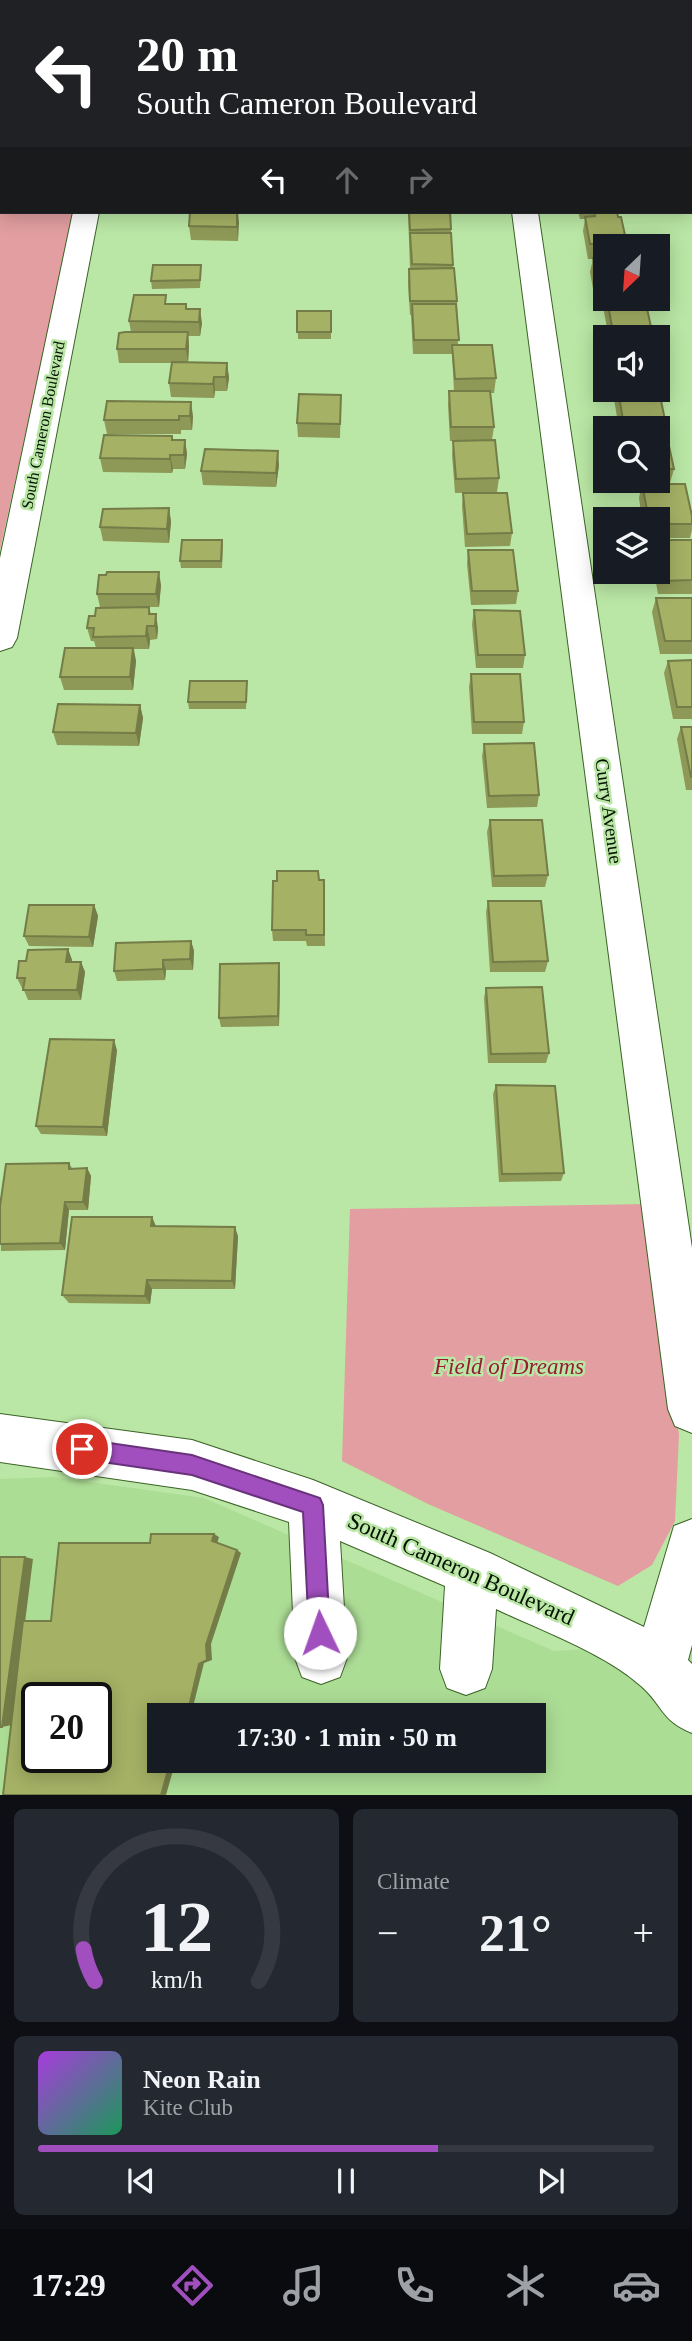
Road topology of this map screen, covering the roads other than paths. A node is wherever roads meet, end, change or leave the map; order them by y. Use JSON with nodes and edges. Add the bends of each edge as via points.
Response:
{"nodes":[{"id":1,"x":86,"y":214,"type":"edge"},
{"id":2,"x":525,"y":214,"type":"edge"},
{"id":3,"x":0,"y":638,"type":"edge"},
{"id":4,"x":692,"y":1409,"type":"edge"},
{"id":5,"x":0,"y":1438,"type":"edge"},
{"id":6,"x":313,"y":1505,"type":"junction"},
{"id":7,"x":692,"y":1544,"type":"edge"},
{"id":8,"x":472,"y":1571,"type":"junction"},
{"id":9,"x":321,"y":1658,"type":"dead end"},
{"id":10,"x":660,"y":1667,"type":"junction"},
{"id":11,"x":467,"y":1669,"type":"dead end"},
{"id":12,"x":692,"y":1706,"type":"edge"}],
"edges":[{"from":1,"to":3,"type":"street","name":"South Cameron Boulevard"},
{"from":2,"to":4,"type":"street","name":"Curry Avenue"},
{"from":5,"to":6,"type":"street","name":"South Cameron Boulevard","via":[[192,1465]]},
{"from":6,"to":8,"type":"street","name":"South Cameron Boulevard"},
{"from":6,"to":9,"type":"street"},
{"from":7,"to":10,"type":"street"},
{"from":8,"to":10,"type":"street","name":"South Cameron Boulevard","via":[[613,1637]]},
{"from":8,"to":11,"type":"street"},
{"from":10,"to":12,"type":"street","name":"South Cameron Boulevard"}]}
